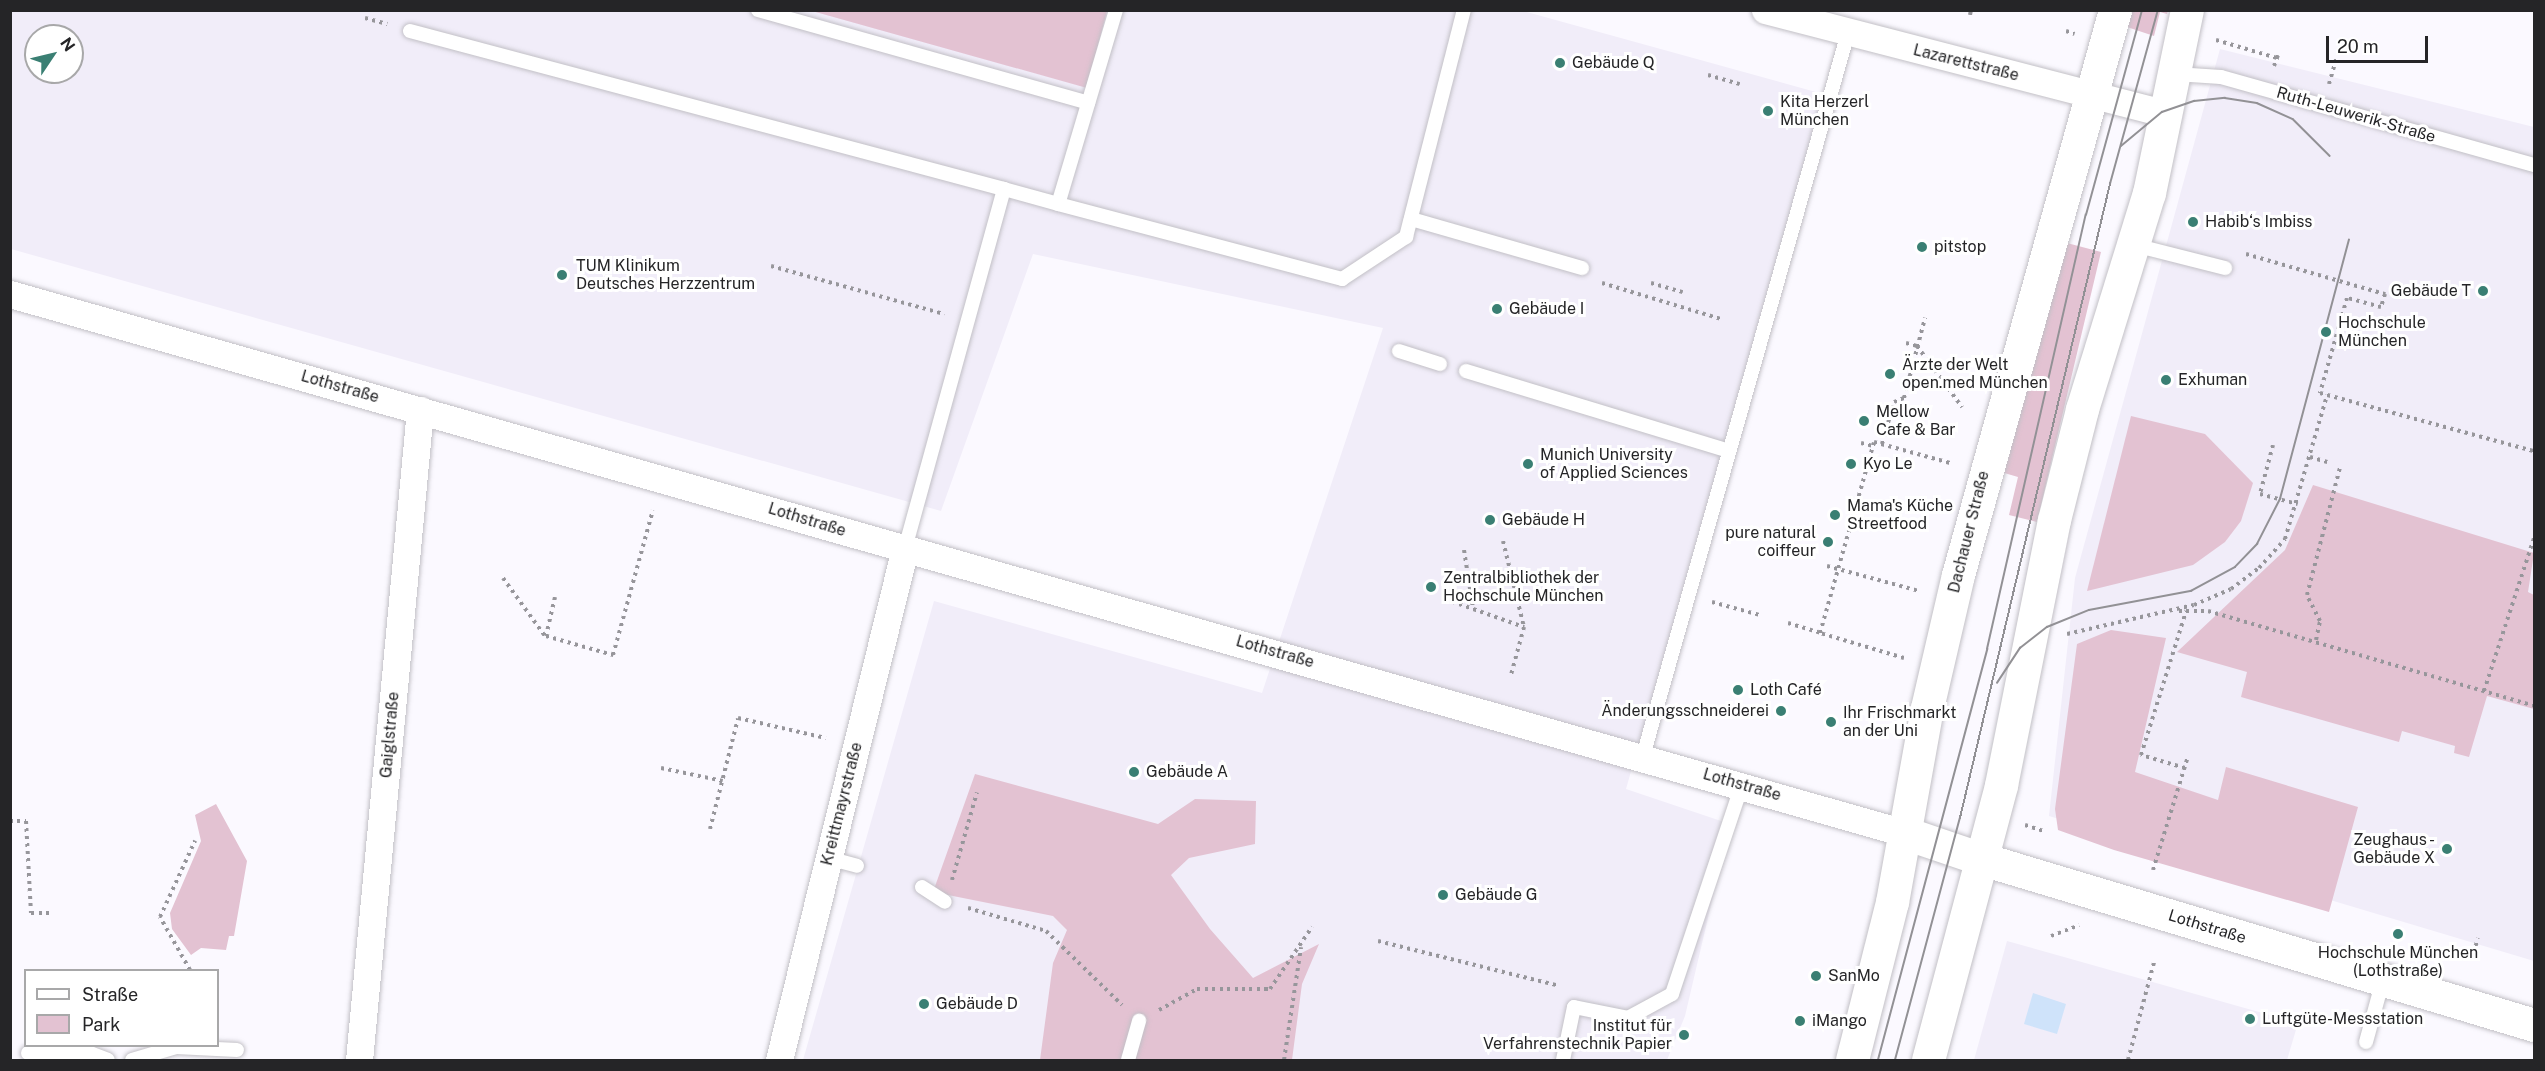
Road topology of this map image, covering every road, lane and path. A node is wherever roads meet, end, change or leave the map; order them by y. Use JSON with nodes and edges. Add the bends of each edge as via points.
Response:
{"nodes":[{"id":1,"x":758,"y":10,"type":"edge"},
{"id":2,"x":1116,"y":10,"type":"edge"},
{"id":3,"x":1464,"y":10,"type":"edge"},
{"id":4,"x":1765,"y":10,"type":"edge"},
{"id":5,"x":2115,"y":10,"type":"edge"},
{"id":6,"x":2187,"y":10,"type":"edge"},
{"id":7,"x":410,"y":31,"type":"dead end"},
{"id":8,"x":1848,"y":33,"type":"junction"},
{"id":9,"x":2210,"y":38,"type":"dead end"},
{"id":10,"x":2278,"y":54,"type":"dead end"},
{"id":11,"x":2175,"y":74,"type":"junction"},
{"id":12,"x":1708,"y":75,"type":"dead end"},
{"id":13,"x":1740,"y":84,"type":"dead end"},
{"id":14,"x":2092,"y":95,"type":"junction"},
{"id":15,"x":1088,"y":103,"type":"junction"},
{"id":16,"x":2167,"y":114,"type":"junction"},
{"id":17,"x":2535,"y":165,"type":"edge"},
{"id":18,"x":1004,"y":189,"type":"junction"},
{"id":19,"x":1058,"y":204,"type":"junction"},
{"id":20,"x":1411,"y":219,"type":"junction"},
{"id":21,"x":2134,"y":245,"type":"junction"},
{"id":22,"x":2243,"y":254,"type":"dead end"},
{"id":23,"x":771,"y":266,"type":"dead end"},
{"id":24,"x":1582,"y":268,"type":"joint"},
{"id":25,"x":2224,"y":268,"type":"dead end"},
{"id":26,"x":1651,"y":283,"type":"dead end"},
{"id":27,"x":1683,"y":292,"type":"dead end"},
{"id":28,"x":10,"y":294,"type":"edge"},
{"id":29,"x":1925,"y":318,"type":"dead end"},
{"id":30,"x":1721,"y":319,"type":"dead end"},
{"id":31,"x":968,"y":320,"type":"junction"},
{"id":32,"x":1906,"y":342,"type":"dead end"},
{"id":33,"x":1917,"y":346,"type":"junction"},
{"id":34,"x":1399,"y":351,"type":"dead end"},
{"id":35,"x":1440,"y":364,"type":"dead end"},
{"id":36,"x":1466,"y":371,"type":"dead end"},
{"id":37,"x":2327,"y":395,"type":"junction"},
{"id":38,"x":1962,"y":407,"type":"dead end"},
{"id":39,"x":420,"y":410,"type":"junction"},
{"id":40,"x":1861,"y":442,"type":"dead end"},
{"id":41,"x":1882,"y":444,"type":"junction"},
{"id":42,"x":2273,"y":445,"type":"dead end"},
{"id":43,"x":1873,"y":446,"type":"junction"},
{"id":44,"x":1729,"y":451,"type":"junction"},
{"id":45,"x":2535,"y":451,"type":"edge"},
{"id":46,"x":2310,"y":458,"type":"junction"},
{"id":47,"x":2327,"y":462,"type":"dead end"},
{"id":48,"x":1950,"y":463,"type":"dead end"},
{"id":49,"x":2340,"y":467,"type":"dead end"},
{"id":50,"x":661,"y":478,"type":"junction"},
{"id":51,"x":2298,"y":504,"type":"junction"},
{"id":52,"x":2535,"y":538,"type":"edge"},
{"id":53,"x":1503,"y":541,"type":"dead end"},
{"id":54,"x":905,"y":548,"type":"junction"},
{"id":55,"x":1464,"y":550,"type":"dead end"},
{"id":56,"x":1827,"y":566,"type":"dead end"},
{"id":57,"x":1838,"y":569,"type":"junction"},
{"id":58,"x":503,"y":578,"type":"dead end"},
{"id":59,"x":1922,"y":592,"type":"dead end"},
{"id":60,"x":1688,"y":595,"type":"junction"},
{"id":61,"x":555,"y":597,"type":"dead end"},
{"id":62,"x":1445,"y":599,"type":"dead end"},
{"id":63,"x":1473,"y":608,"type":"junction"},
{"id":64,"x":2172,"y":611,"type":"junction"},
{"id":65,"x":2186,"y":611,"type":"junction"},
{"id":66,"x":1760,"y":615,"type":"dead end"},
{"id":67,"x":1788,"y":623,"type":"dead end"},
{"id":68,"x":1524,"y":627,"type":"junction"},
{"id":69,"x":1820,"y":633,"type":"junction"},
{"id":70,"x":546,"y":636,"type":"junction"},
{"id":71,"x":2316,"y":640,"type":"junction"},
{"id":72,"x":2029,"y":652,"type":"junction"},
{"id":73,"x":1908,"y":659,"type":"dead end"},
{"id":74,"x":1511,"y":675,"type":"dead end"},
{"id":75,"x":2484,"y":691,"type":"junction"},
{"id":76,"x":2535,"y":706,"type":"edge"},
{"id":77,"x":856,"y":745,"type":"junction"},
{"id":78,"x":1642,"y":756,"type":"junction"},
{"id":79,"x":2188,"y":756,"type":"dead end"},
{"id":80,"x":661,"y":768,"type":"dead end"},
{"id":81,"x":2185,"y":768,"type":"junction"},
{"id":82,"x":723,"y":781,"type":"junction"},
{"id":83,"x":1742,"y":784,"type":"junction"},
{"id":84,"x":977,"y":792,"type":"dead end"},
{"id":85,"x":10,"y":821,"type":"edge"},
{"id":86,"x":710,"y":829,"type":"dead end"},
{"id":87,"x":1905,"y":833,"type":"junction"},
{"id":88,"x":195,"y":841,"type":"dead end"},
{"id":89,"x":828,"y":858,"type":"junction"},
{"id":90,"x":1982,"y":860,"type":"junction"},
{"id":91,"x":857,"y":866,"type":"dead end"},
{"id":92,"x":2153,"y":870,"type":"dead end"},
{"id":93,"x":922,"y":887,"type":"dead end"},
{"id":94,"x":945,"y":902,"type":"junction"},
{"id":95,"x":54,"y":913,"type":"dead end"},
{"id":96,"x":1312,"y":927,"type":"dead end"},
{"id":97,"x":2478,"y":938,"type":"dead end"},
{"id":98,"x":1378,"y":941,"type":"dead end"},
{"id":99,"x":1302,"y":943,"type":"junction"},
{"id":100,"x":2471,"y":960,"type":"dead end"},
{"id":101,"x":2154,"y":962,"type":"dead end"},
{"id":102,"x":189,"y":969,"type":"edge"},
{"id":103,"x":2384,"y":979,"type":"junction"},
{"id":104,"x":1574,"y":1007,"type":"junction"},
{"id":105,"x":1139,"y":1021,"type":"junction"},
{"id":106,"x":2535,"y":1024,"type":"edge"},
{"id":107,"x":2366,"y":1042,"type":"dead end"},
{"id":108,"x":237,"y":1050,"type":"dead end"},
{"id":109,"x":28,"y":1053,"type":"dead end"},
{"id":110,"x":108,"y":1060,"type":"edge"},
{"id":111,"x":132,"y":1060,"type":"edge"},
{"id":112,"x":359,"y":1060,"type":"edge"},
{"id":113,"x":779,"y":1060,"type":"edge"},
{"id":114,"x":1128,"y":1060,"type":"edge"},
{"id":115,"x":1284,"y":1060,"type":"edge"},
{"id":116,"x":1563,"y":1060,"type":"edge"},
{"id":117,"x":1852,"y":1060,"type":"edge"},
{"id":118,"x":1928,"y":1060,"type":"edge"},
{"id":119,"x":2128,"y":1060,"type":"edge"}],
"edges":[{"from":1,"to":15,"type":"lane"},
{"from":2,"to":15,"type":"lane"},
{"from":3,"to":20,"type":"lane"},
{"from":4,"to":8,"type":"street","name":"Lazarettstraße"},
{"from":5,"to":14,"type":"main road","name":"Dachauer Straße"},
{"from":6,"to":11,"type":"main road"},
{"from":7,"to":18,"type":"lane"},
{"from":8,"to":14,"type":"street","name":"Lazarettstraße"},
{"from":8,"to":44,"type":"lane"},
{"from":9,"to":10,"type":"path","via":[[2277,58]]},
{"from":11,"to":16,"type":"main road"},
{"from":11,"to":17,"type":"lane","name":"Ruth-Leuwerik-Straße","via":[[2221,77]]},
{"from":12,"to":13,"type":"path"},
{"from":14,"to":16,"type":"street","name":"Lazarettstraße"},
{"from":14,"to":87,"type":"main road","name":"Dachauer Straße","via":[[1958,575],[1927,708]]},
{"from":15,"to":19,"type":"lane"},
{"from":16,"to":21,"type":"main road"},
{"from":18,"to":19,"type":"lane"},
{"from":18,"to":31,"type":"lane"},
{"from":19,"to":20,"type":"lane","via":[[1342,279],[1406,237]]},
{"from":20,"to":24,"type":"lane"},
{"from":21,"to":25,"type":"lane"},
{"from":21,"to":72,"type":"main road","via":[[2082,409],[2054,520]]},
{"from":22,"to":37,"type":"path","via":[[2385,294],[2381,307],[2347,298],[2320,393]]},
{"from":23,"to":31,"type":"path"},
{"from":24,"to":30,"type":"path","via":[[1599,283]]},
{"from":26,"to":27,"type":"path"},
{"from":28,"to":39,"type":"street","name":"Lothstraße"},
{"from":29,"to":33,"type":"path"},
{"from":31,"to":54,"type":"lane"},
{"from":32,"to":33,"type":"path"},
{"from":33,"to":38,"type":"path"},
{"from":33,"to":41,"type":"path","via":[[1904,398],[1894,402]]},
{"from":34,"to":35,"type":"lane"},
{"from":36,"to":44,"type":"lane"},
{"from":37,"to":45,"type":"path"},
{"from":37,"to":46,"type":"path"},
{"from":39,"to":50,"type":"street","name":"Lothstraße"},
{"from":39,"to":112,"type":"street","name":"Gaiglstraße"},
{"from":40,"to":43,"type":"path"},
{"from":41,"to":43,"type":"path","via":[[1874,442]]},
{"from":41,"to":48,"type":"path"},
{"from":42,"to":51,"type":"path","via":[[2260,494]]},
{"from":43,"to":57,"type":"path"},
{"from":44,"to":60,"type":"lane"},
{"from":46,"to":47,"type":"path"},
{"from":46,"to":51,"type":"path"},
{"from":49,"to":71,"type":"path","via":[[2307,595],[2320,621]]},
{"from":50,"to":54,"type":"street","name":"Lothstraße"},
{"from":50,"to":70,"type":"path","via":[[613,655]]},
{"from":51,"to":64,"type":"path","via":[[2284,539],[2259,568],[2231,589]]},
{"from":52,"to":75,"type":"path"},
{"from":53,"to":68,"type":"path"},
{"from":54,"to":77,"type":"street","name":"Kreittmayrstraße"},
{"from":54,"to":78,"type":"street","name":"Lothstraße"},
{"from":55,"to":63,"type":"path"},
{"from":56,"to":57,"type":"path"},
{"from":57,"to":59,"type":"path"},
{"from":57,"to":69,"type":"path"},
{"from":58,"to":70,"type":"path"},
{"from":60,"to":66,"type":"path"},
{"from":60,"to":78,"type":"lane"},
{"from":61,"to":70,"type":"path"},
{"from":62,"to":63,"type":"path"},
{"from":63,"to":68,"type":"path"},
{"from":64,"to":65,"type":"path"},
{"from":64,"to":72,"type":"path","via":[[2061,634]]},
{"from":65,"to":71,"type":"path","via":[[2208,611]]},
{"from":65,"to":81,"type":"path","via":[[2141,755]]},
{"from":67,"to":69,"type":"path"},
{"from":68,"to":74,"type":"path"},
{"from":69,"to":73,"type":"path"},
{"from":71,"to":75,"type":"path"},
{"from":72,"to":90,"type":"main road"},
{"from":75,"to":76,"type":"path"},
{"from":77,"to":82,"type":"path","via":[[738,718]]},
{"from":77,"to":89,"type":"street","name":"Kreittmayrstraße"},
{"from":78,"to":83,"type":"street","name":"Lothstraße"},
{"from":79,"to":81,"type":"path"},
{"from":80,"to":82,"type":"path"},
{"from":81,"to":92,"type":"path"},
{"from":82,"to":86,"type":"path"},
{"from":83,"to":87,"type":"street","name":"Lothstraße"},
{"from":83,"to":104,"type":"lane","via":[[1672,994],[1628,1017]]},
{"from":84,"to":94,"type":"path"},
{"from":85,"to":95,"type":"path","via":[[26,822],[31,913]]},
{"from":87,"to":90,"type":"main road","name":"Lothstraße"},
{"from":87,"to":117,"type":"main road","name":"Dachauer Straße","via":[[1892,902]]},
{"from":88,"to":102,"type":"path","via":[[160,917]]},
{"from":89,"to":91,"type":"lane"},
{"from":89,"to":113,"type":"street","name":"Kreittmayrstraße"},
{"from":90,"to":103,"type":"main road","name":"Lothstraße"},
{"from":90,"to":118,"type":"main road"},
{"from":93,"to":94,"type":"lane"},
{"from":94,"to":105,"type":"path","via":[[1046,931]]},
{"from":96,"to":99,"type":"path"},
{"from":97,"to":100,"type":"path"},
{"from":98,"to":104,"type":"path","via":[[1568,988]]},
{"from":99,"to":105,"type":"path","via":[[1270,989],[1197,989]]},
{"from":99,"to":115,"type":"path"},
{"from":101,"to":119,"type":"path"},
{"from":103,"to":106,"type":"main road","name":"Lothstraße"},
{"from":103,"to":107,"type":"lane"},
{"from":104,"to":116,"type":"lane"},
{"from":105,"to":114,"type":"lane"},
{"from":108,"to":111,"type":"lane","via":[[176,1047]]},
{"from":109,"to":110,"type":"lane","via":[[90,1053]]}]}
